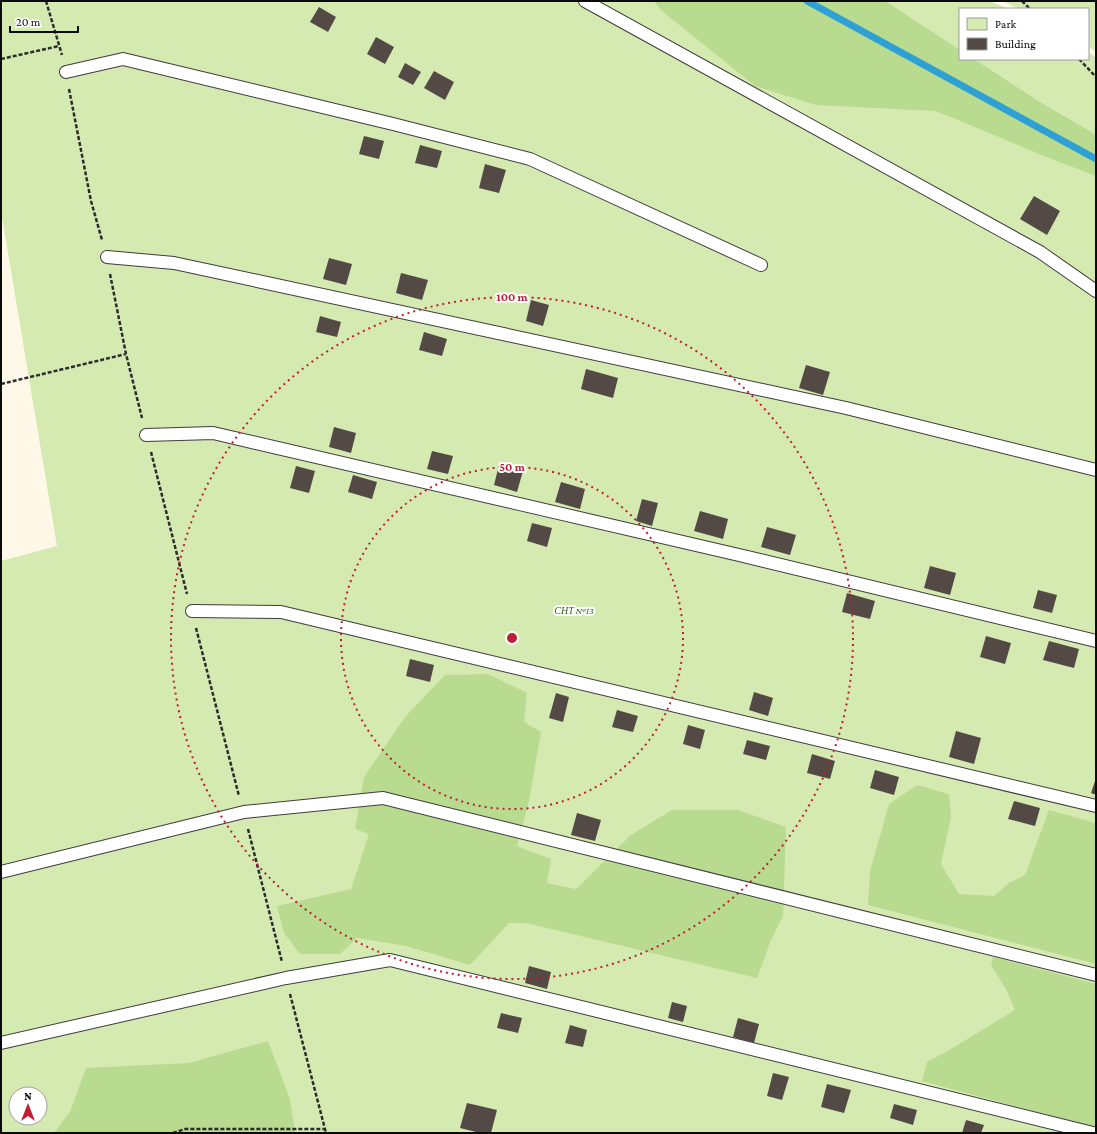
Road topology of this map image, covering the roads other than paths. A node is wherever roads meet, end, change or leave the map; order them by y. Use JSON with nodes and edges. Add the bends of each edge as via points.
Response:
{"nodes":[{"id":1,"x":585,"y":1,"type":"edge"},
{"id":2,"x":66,"y":72,"type":"road end"},
{"id":3,"x":107,"y":257,"type":"road end"},
{"id":4,"x":761,"y":265,"type":"dead end"},
{"id":5,"x":1096,"y":290,"type":"edge"},
{"id":6,"x":146,"y":435,"type":"road end"},
{"id":7,"x":1096,"y":470,"type":"edge"},
{"id":8,"x":192,"y":611,"type":"road end"},
{"id":9,"x":1096,"y":641,"type":"edge"},
{"id":10,"x":1096,"y":806,"type":"edge"},
{"id":11,"x":1,"y":872,"type":"edge"},
{"id":12,"x":1096,"y":975,"type":"edge"},
{"id":13,"x":1,"y":1043,"type":"edge"},
{"id":14,"x":1093,"y":1133,"type":"edge"}],
"edges":[{"from":1,"to":5,"type":"lane","via":[[1040,252]]},
{"from":2,"to":4,"type":"lane","via":[[123,59],[530,159]]},
{"from":3,"to":7,"type":"lane","via":[[174,263],[205,269],[846,408]]},
{"from":6,"to":9,"type":"lane","via":[[214,433]]},
{"from":8,"to":10,"type":"lane","via":[[280,612]]},
{"from":11,"to":12,"type":"lane","via":[[244,812],[383,798]]},
{"from":13,"to":14,"type":"lane","via":[[286,978],[390,960]]}]}
